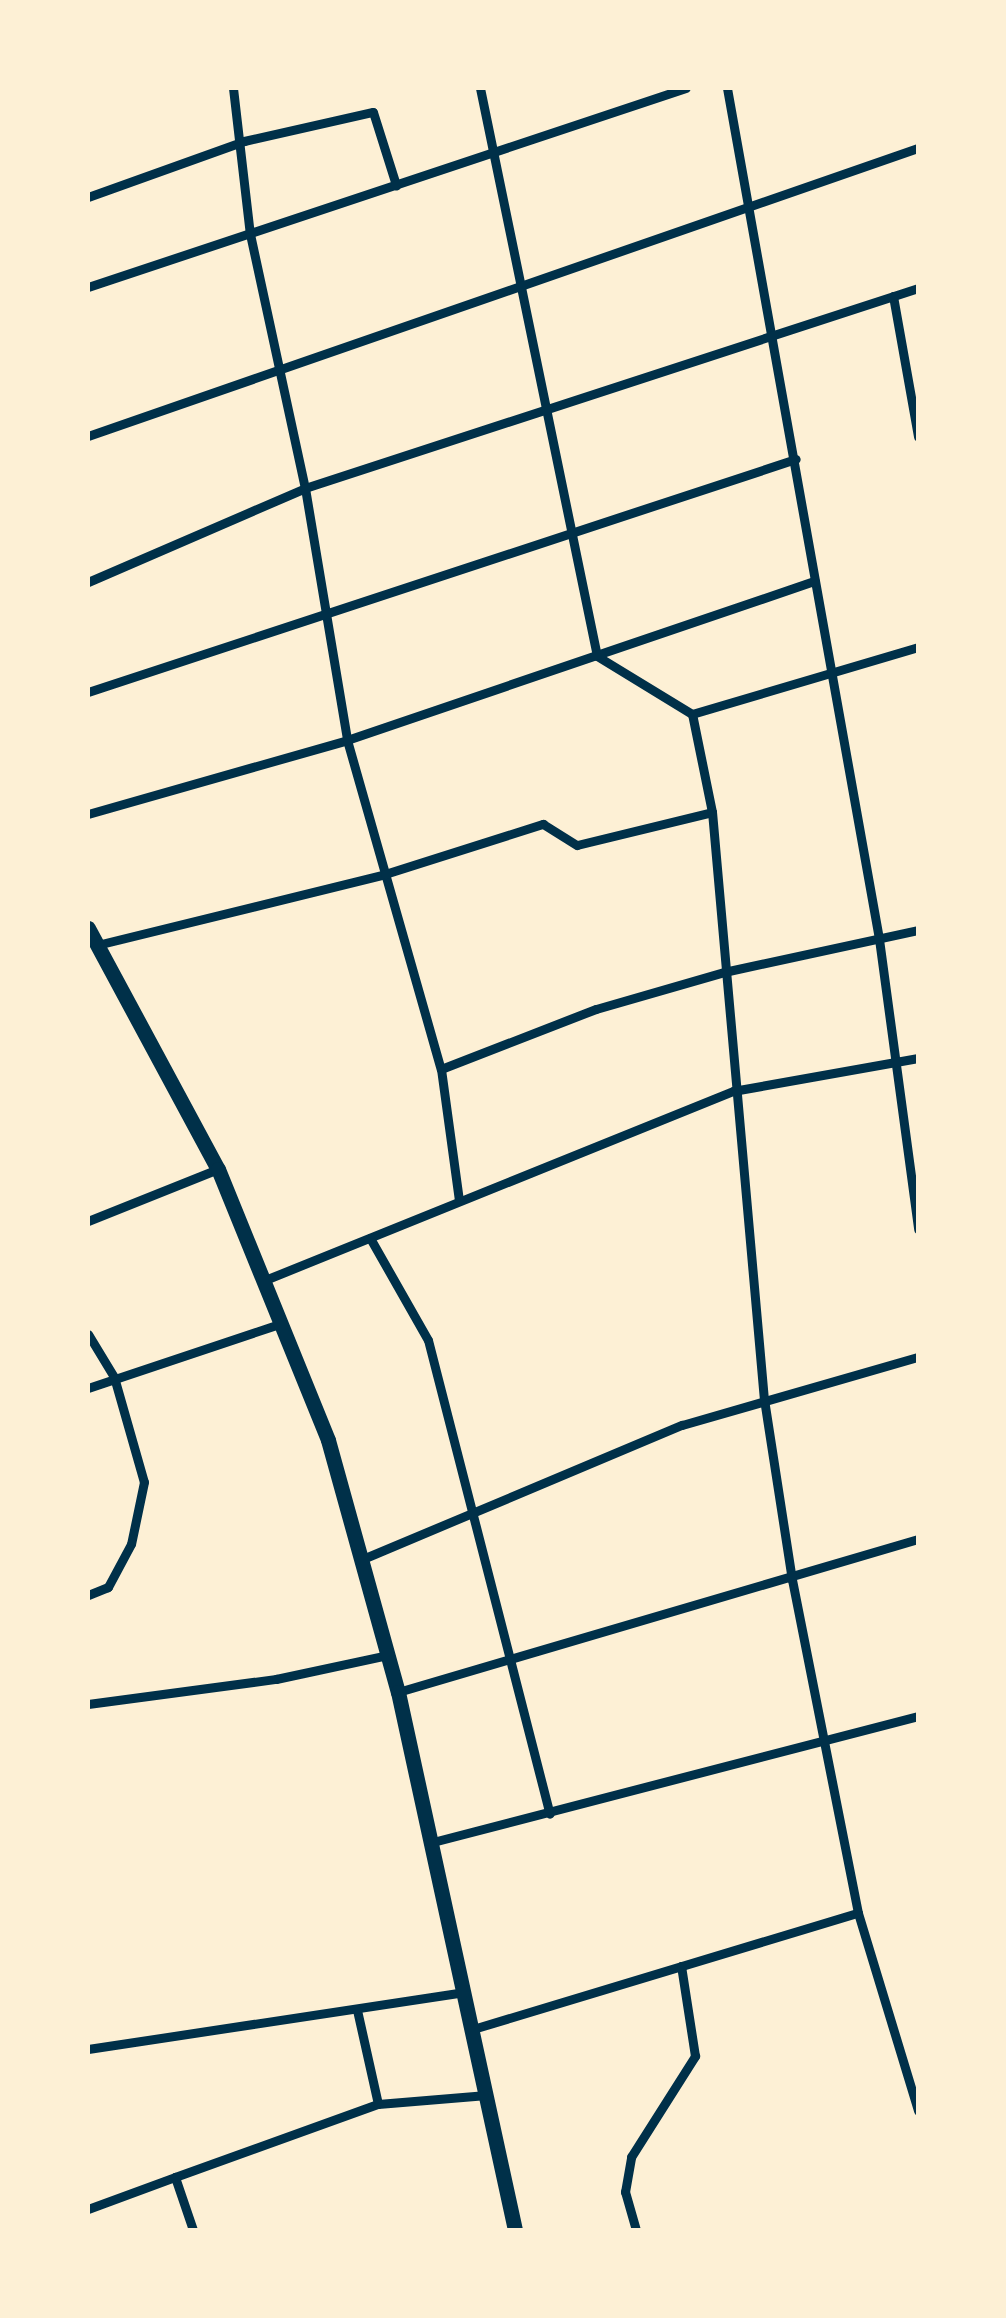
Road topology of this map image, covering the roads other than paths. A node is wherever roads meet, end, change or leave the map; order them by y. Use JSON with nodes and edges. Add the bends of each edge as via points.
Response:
{"nodes":[{"id":1,"x":233,"y":88,"type":"edge"},
{"id":2,"x":480,"y":88,"type":"edge"},
{"id":3,"x":686,"y":88,"type":"edge"},
{"id":4,"x":727,"y":88,"type":"edge"},
{"id":5,"x":244,"y":141,"type":"junction"},
{"id":6,"x":918,"y":148,"type":"edge"},
{"id":7,"x":491,"y":154,"type":"junction"},
{"id":8,"x":396,"y":186,"type":"junction"},
{"id":9,"x":88,"y":197,"type":"edge"},
{"id":10,"x":750,"y":208,"type":"junction"},
{"id":11,"x":250,"y":234,"type":"junction"},
{"id":12,"x":524,"y":286,"type":"junction"},
{"id":13,"x":88,"y":287,"type":"edge"},
{"id":14,"x":918,"y":288,"type":"edge"},
{"id":15,"x":893,"y":296,"type":"junction"},
{"id":16,"x":774,"y":333,"type":"junction"},
{"id":17,"x":279,"y":370,"type":"junction"},
{"id":18,"x":548,"y":406,"type":"junction"},
{"id":19,"x":88,"y":436,"type":"edge"},
{"id":20,"x":918,"y":437,"type":"edge"},
{"id":21,"x":796,"y":459,"type":"junction"},
{"id":22,"x":305,"y":488,"type":"junction"},
{"id":23,"x":570,"y":530,"type":"junction"},
{"id":24,"x":816,"y":581,"type":"junction"},
{"id":25,"x":88,"y":582,"type":"edge"},
{"id":26,"x":322,"y":614,"type":"junction"},
{"id":27,"x":918,"y":646,"type":"edge"},
{"id":28,"x":597,"y":656,"type":"junction"},
{"id":29,"x":832,"y":673,"type":"junction"},
{"id":30,"x":88,"y":692,"type":"edge"},
{"id":31,"x":692,"y":714,"type":"junction"},
{"id":32,"x":347,"y":740,"type":"junction"},
{"id":33,"x":712,"y":812,"type":"junction"},
{"id":34,"x":88,"y":814,"type":"edge"},
{"id":35,"x":385,"y":874,"type":"junction"},
{"id":36,"x":88,"y":928,"type":"edge"},
{"id":37,"x":918,"y":930,"type":"edge"},
{"id":38,"x":879,"y":939,"type":"junction"},
{"id":39,"x":96,"y":945,"type":"junction"},
{"id":40,"x":724,"y":972,"type":"junction"},
{"id":41,"x":918,"y":1058,"type":"edge"},
{"id":42,"x":894,"y":1062,"type":"junction"},
{"id":43,"x":441,"y":1070,"type":"junction"},
{"id":44,"x":733,"y":1091,"type":"junction"},
{"id":45,"x":218,"y":1169,"type":"junction"},
{"id":46,"x":459,"y":1201,"type":"junction"},
{"id":47,"x":88,"y":1221,"type":"edge"},
{"id":48,"x":918,"y":1229,"type":"edge"},
{"id":49,"x":370,"y":1238,"type":"junction"},
{"id":50,"x":265,"y":1280,"type":"junction"},
{"id":51,"x":284,"y":1322,"type":"junction"},
{"id":52,"x":88,"y":1334,"type":"edge"},
{"id":53,"x":918,"y":1357,"type":"edge"},
{"id":54,"x":114,"y":1377,"type":"junction"},
{"id":55,"x":88,"y":1388,"type":"edge"},
{"id":56,"x":764,"y":1400,"type":"junction"},
{"id":57,"x":473,"y":1515,"type":"junction"},
{"id":58,"x":918,"y":1539,"type":"edge"},
{"id":59,"x":365,"y":1558,"type":"junction"},
{"id":60,"x":792,"y":1580,"type":"junction"},
{"id":61,"x":88,"y":1595,"type":"edge"},
{"id":62,"x":388,"y":1655,"type":"junction"},
{"id":63,"x":512,"y":1660,"type":"junction"},
{"id":64,"x":398,"y":1692,"type":"junction"},
{"id":65,"x":88,"y":1704,"type":"edge"},
{"id":66,"x":918,"y":1716,"type":"edge"},
{"id":67,"x":826,"y":1741,"type":"junction"},
{"id":68,"x":550,"y":1814,"type":"junction"},
{"id":69,"x":428,"y":1843,"type":"junction"},
{"id":70,"x":858,"y":1913,"type":"junction"},
{"id":71,"x":681,"y":1966,"type":"junction"},
{"id":72,"x":464,"y":1992,"type":"junction"},
{"id":73,"x":357,"y":2010,"type":"junction"},
{"id":74,"x":473,"y":2029,"type":"junction"},
{"id":75,"x":88,"y":2050,"type":"edge"},
{"id":76,"x":487,"y":2096,"type":"junction"},
{"id":77,"x":378,"y":2104,"type":"junction"},
{"id":78,"x":918,"y":2111,"type":"edge"},
{"id":79,"x":175,"y":2178,"type":"junction"},
{"id":80,"x":88,"y":2209,"type":"edge"},
{"id":81,"x":193,"y":2230,"type":"edge"},
{"id":82,"x":515,"y":2230,"type":"edge"},
{"id":83,"x":636,"y":2230,"type":"edge"}],
"edges":[{"from":1,"to":5,"type":"street"},
{"from":2,"to":7,"type":"street"},
{"from":3,"to":7,"type":"street"},
{"from":4,"to":10,"type":"street"},
{"from":5,"to":8,"type":"street","via":[[372,112]]},
{"from":5,"to":9,"type":"street"},
{"from":5,"to":11,"type":"street"},
{"from":6,"to":10,"type":"street"},
{"from":7,"to":8,"type":"street"},
{"from":7,"to":12,"type":"street"},
{"from":8,"to":11,"type":"street"},
{"from":10,"to":12,"type":"street"},
{"from":10,"to":16,"type":"street"},
{"from":11,"to":13,"type":"street"},
{"from":11,"to":17,"type":"street"},
{"from":12,"to":17,"type":"street"},
{"from":12,"to":18,"type":"street"},
{"from":14,"to":15,"type":"street"},
{"from":15,"to":16,"type":"street"},
{"from":15,"to":20,"type":"street"},
{"from":16,"to":18,"type":"street"},
{"from":16,"to":21,"type":"street"},
{"from":17,"to":19,"type":"street"},
{"from":17,"to":22,"type":"street"},
{"from":18,"to":22,"type":"street"},
{"from":18,"to":23,"type":"street"},
{"from":21,"to":23,"type":"street"},
{"from":21,"to":24,"type":"street"},
{"from":22,"to":25,"type":"street"},
{"from":22,"to":26,"type":"street"},
{"from":23,"to":26,"type":"street"},
{"from":23,"to":28,"type":"street"},
{"from":24,"to":28,"type":"street"},
{"from":24,"to":29,"type":"street"},
{"from":26,"to":30,"type":"street"},
{"from":26,"to":32,"type":"street"},
{"from":27,"to":29,"type":"street"},
{"from":28,"to":31,"type":"street"},
{"from":28,"to":32,"type":"street"},
{"from":29,"to":31,"type":"street"},
{"from":29,"to":38,"type":"street"},
{"from":31,"to":33,"type":"street"},
{"from":32,"to":34,"type":"street"},
{"from":32,"to":35,"type":"street"},
{"from":33,"to":35,"type":"street","via":[[577,845],[544,824]]},
{"from":33,"to":40,"type":"street"},
{"from":35,"to":39,"type":"street"},
{"from":35,"to":43,"type":"street"},
{"from":36,"to":39,"type":"highway"},
{"from":37,"to":38,"type":"street"},
{"from":38,"to":40,"type":"street"},
{"from":38,"to":42,"type":"street"},
{"from":39,"to":45,"type":"highway"},
{"from":40,"to":43,"type":"street","via":[[596,1010]]},
{"from":40,"to":44,"type":"street"},
{"from":41,"to":42,"type":"street"},
{"from":42,"to":44,"type":"street"},
{"from":42,"to":48,"type":"street"},
{"from":43,"to":46,"type":"street"},
{"from":44,"to":46,"type":"street"},
{"from":44,"to":56,"type":"street"},
{"from":45,"to":47,"type":"street"},
{"from":45,"to":50,"type":"highway"},
{"from":46,"to":49,"type":"street"},
{"from":49,"to":50,"type":"street"},
{"from":49,"to":57,"type":"street","via":[[428,1340]]},
{"from":50,"to":51,"type":"highway"},
{"from":51,"to":54,"type":"street"},
{"from":51,"to":59,"type":"highway"},
{"from":52,"to":54,"type":"street"},
{"from":53,"to":56,"type":"street"},
{"from":54,"to":55,"type":"street"},
{"from":54,"to":61,"type":"street","via":[[144,1482],[131,1544],[108,1587]]},
{"from":56,"to":57,"type":"street","via":[[682,1424]]},
{"from":56,"to":60,"type":"street"},
{"from":57,"to":59,"type":"street"},
{"from":57,"to":63,"type":"street"},
{"from":58,"to":60,"type":"street"},
{"from":59,"to":62,"type":"highway"},
{"from":60,"to":63,"type":"street"},
{"from":60,"to":67,"type":"street"},
{"from":62,"to":64,"type":"highway"},
{"from":62,"to":65,"type":"street","via":[[276,1679]]},
{"from":63,"to":64,"type":"street"},
{"from":63,"to":68,"type":"street"},
{"from":64,"to":69,"type":"highway"},
{"from":66,"to":67,"type":"street"},
{"from":67,"to":68,"type":"street"},
{"from":67,"to":70,"type":"street"},
{"from":68,"to":69,"type":"street"},
{"from":69,"to":72,"type":"highway"},
{"from":70,"to":71,"type":"street"},
{"from":70,"to":78,"type":"street"},
{"from":71,"to":74,"type":"street"},
{"from":71,"to":83,"type":"street","via":[[696,2056],[632,2158],[625,2192]]},
{"from":72,"to":73,"type":"street"},
{"from":72,"to":74,"type":"highway"},
{"from":73,"to":75,"type":"street"},
{"from":73,"to":77,"type":"street"},
{"from":74,"to":76,"type":"highway"},
{"from":76,"to":77,"type":"street"},
{"from":76,"to":82,"type":"highway"},
{"from":77,"to":79,"type":"street"},
{"from":79,"to":80,"type":"street"},
{"from":79,"to":81,"type":"street"}]}
